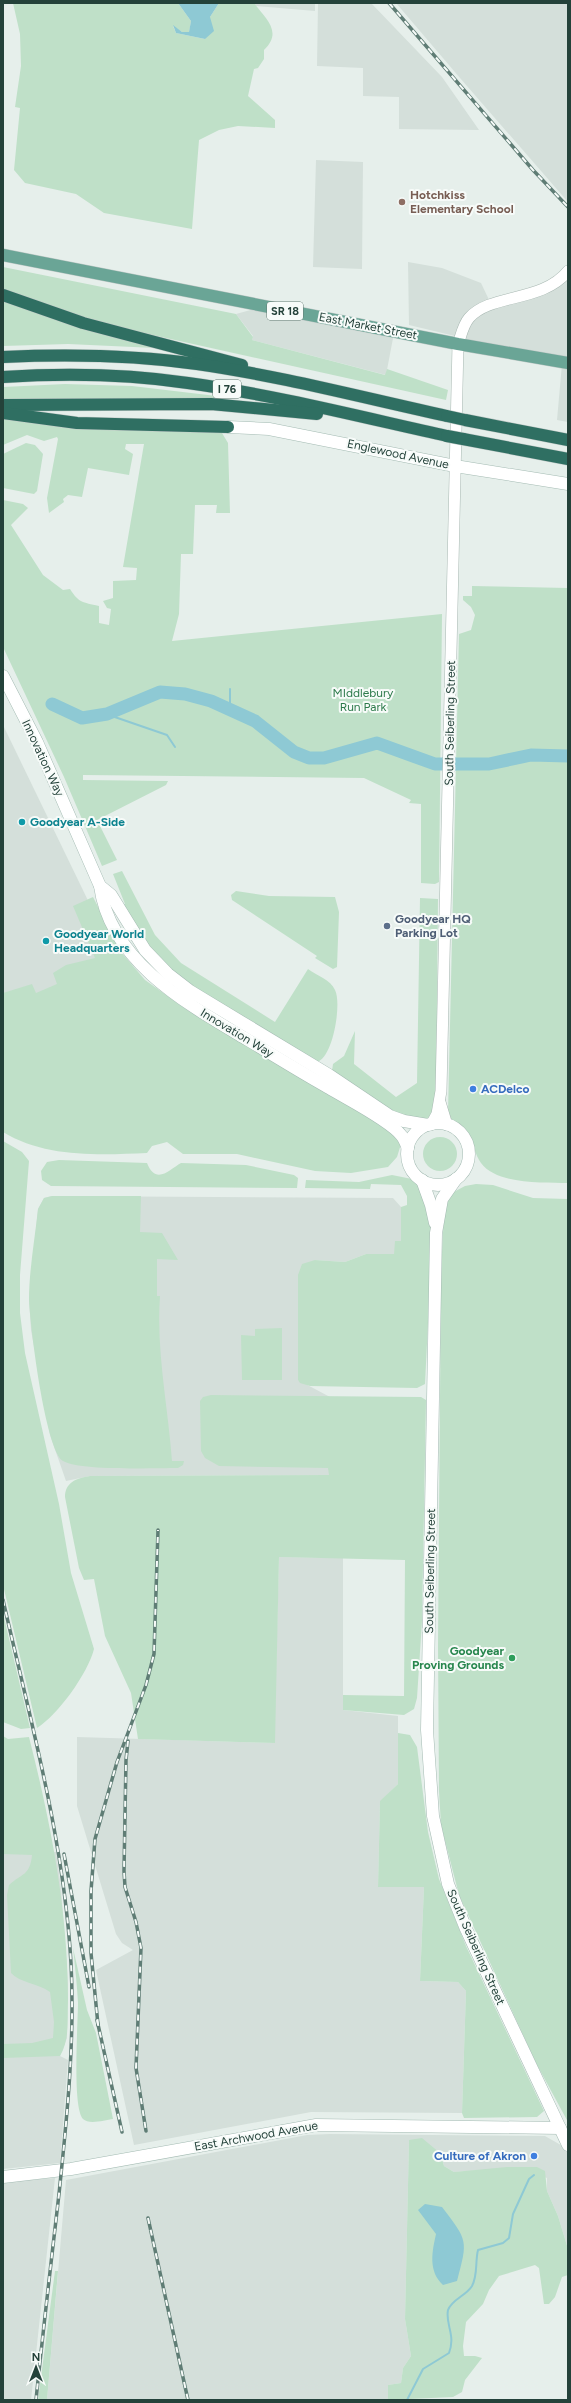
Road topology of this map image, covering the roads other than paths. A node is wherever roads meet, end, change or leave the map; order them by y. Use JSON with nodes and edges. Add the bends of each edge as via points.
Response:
{"nodes":[{"id":1,"x":3,"y":255,"type":"edge"},
{"id":2,"x":568,"y":271,"type":"edge"},
{"id":3,"x":3,"y":295,"type":"edge"},
{"id":4,"x":458,"y":344,"type":"junction"},
{"id":5,"x":3,"y":357,"type":"edge"},
{"id":6,"x":568,"y":363,"type":"edge"},
{"id":7,"x":3,"y":377,"type":"edge"},
{"id":8,"x":326,"y":390,"type":"junction"},
{"id":9,"x":3,"y":405,"type":"edge"},
{"id":10,"x":3,"y":413,"type":"edge"},
{"id":11,"x":370,"y":419,"type":"junction"},
{"id":12,"x":228,"y":427,"type":"joint"},
{"id":13,"x":568,"y":440,"type":"edge"},
{"id":14,"x":568,"y":459,"type":"edge"},
{"id":15,"x":455,"y":466,"type":"junction"},
{"id":16,"x":568,"y":484,"type":"edge"},
{"id":17,"x":3,"y":676,"type":"edge"},
{"id":18,"x":100,"y":886,"type":"junction"},
{"id":19,"x":440,"y":1102,"type":"junction"},
{"id":20,"x":429,"y":1125,"type":"junction"},
{"id":21,"x":447,"y":1125,"type":"junction"},
{"id":22,"x":408,"y":1148,"type":"junction"},
{"id":23,"x":456,"y":1179,"type":"junction"},
{"id":24,"x":422,"y":1180,"type":"junction"},
{"id":25,"x":436,"y":1233,"type":"junction"},
{"id":26,"x":560,"y":2128,"type":"junction"},
{"id":27,"x":568,"y":2145,"type":"edge"},
{"id":28,"x":3,"y":2176,"type":"edge"}],
"edges":[{"from":1,"to":4,"type":"main road","name":"East Market Street","number":"SR 18"},
{"from":2,"to":4,"type":"street","name":"South Seiberling Street","via":[[546,289],[478,312],[467,321]]},
{"from":3,"to":8,"type":"highway","via":[[83,323],[271,372]]},
{"from":4,"to":6,"type":"main road","name":"East Market Street","number":"SR 18"},
{"from":4,"to":15,"type":"street","name":"South Seiberling Street"},
{"from":5,"to":8,"type":"highway","number":"I 76","via":[[76,355],[150,359],[234,370]]},
{"from":7,"to":11,"type":"highway","number":"I 76","via":[[77,375],[164,380],[263,395]]},
{"from":8,"to":13,"type":"highway","number":"I 76","bridge":true},
{"from":9,"to":11,"type":"highway","via":[[211,404]]},
{"from":10,"to":12,"type":"highway","via":[[77,423]]},
{"from":11,"to":14,"type":"highway","number":"I 76","bridge":true},
{"from":12,"to":15,"type":"main road","name":"Englewood Avenue","via":[[269,429]]},
{"from":15,"to":16,"type":"main road","name":"Englewood Avenue"},
{"from":15,"to":19,"type":"street","name":"South Seiberling Street"},
{"from":17,"to":18,"type":"main road","name":"Innovation Way","via":[[37,742]]},
{"from":18,"to":20,"type":"main road","name":"Innovation Way","via":[[111,895],[146,950],[168,974],[190,991],[329,1075],[390,1116]]},
{"from":18,"to":22,"type":"main road","name":"Innovation Way","via":[[102,899],[119,935],[159,982],[227,1028],[392,1128],[401,1135]]},
{"from":19,"to":20,"type":"street","name":"South Seiberling Street"},
{"from":19,"to":21,"type":"street","name":"South Seiberling Street"},
{"from":20,"to":21,"type":"main road"},
{"from":20,"to":22,"type":"main road","via":[[415,1134]]},
{"from":21,"to":23,"type":"main road","via":[[460,1133],[468,1148],[467,1165]]},
{"from":22,"to":24,"type":"main road","via":[[411,1169]]},
{"from":23,"to":24,"type":"main road","via":[[439,1185]]},
{"from":23,"to":25,"type":"main road","name":"South Seiberling Street","via":[[442,1199]]},
{"from":24,"to":25,"type":"main road","name":"South Seiberling Street","via":[[431,1205]]},
{"from":25,"to":26,"type":"main road","name":"South Seiberling Street","via":[[427,1730],[433,1816],[443,1867],[456,1907]]},
{"from":26,"to":27,"type":"main road","name":"South Seiberling Street"},
{"from":26,"to":28,"type":"main road","name":"East Archwood Avenue","via":[[316,2125],[71,2169]]}]}
